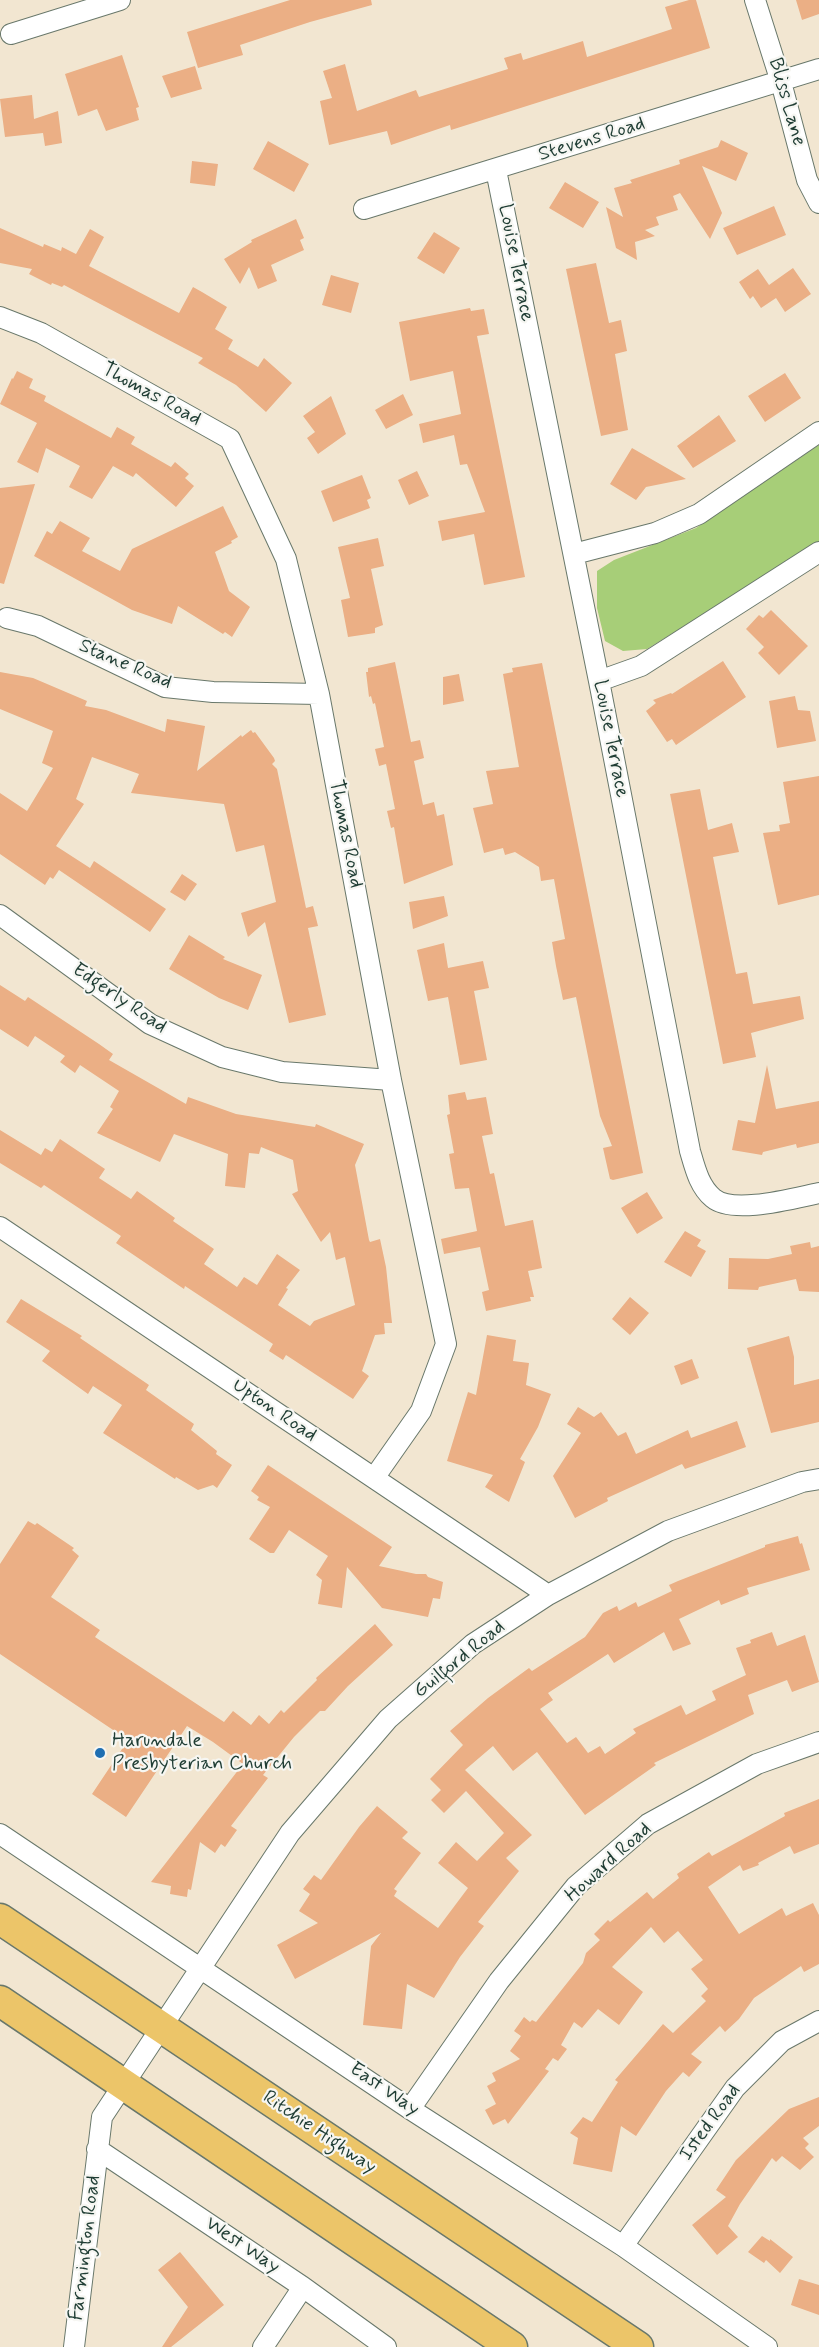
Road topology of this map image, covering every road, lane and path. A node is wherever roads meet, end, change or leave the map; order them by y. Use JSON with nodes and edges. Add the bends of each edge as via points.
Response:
{"nodes":[{"id":1,"x":120,"y":0,"type":"edge"},
{"id":2,"x":755,"y":0,"type":"edge"},
{"id":3,"x":11,"y":34,"type":"dead end"},
{"id":4,"x":819,"y":69,"type":"edge"},
{"id":5,"x":781,"y":82,"type":"junction"},
{"id":6,"x":496,"y":170,"type":"junction"},
{"id":7,"x":819,"y":203,"type":"edge"},
{"id":8,"x":364,"y":209,"type":"dead end"},
{"id":9,"x":0,"y":317,"type":"edge"},
{"id":10,"x":819,"y":432,"type":"edge"},
{"id":11,"x":819,"y":552,"type":"edge"},
{"id":12,"x":574,"y":554,"type":"junction"},
{"id":13,"x":7,"y":618,"type":"dead end"},
{"id":14,"x":599,"y":681,"type":"junction"},
{"id":15,"x":319,"y":694,"type":"junction"},
{"id":16,"x":0,"y":915,"type":"edge"},
{"id":17,"x":391,"y":1080,"type":"junction"},
{"id":18,"x":819,"y":1193,"type":"edge"},
{"id":19,"x":0,"y":1227,"type":"edge"},
{"id":20,"x":374,"y":1479,"type":"junction"},
{"id":21,"x":819,"y":1479,"type":"edge"},
{"id":22,"x":548,"y":1595,"type":"junction"},
{"id":23,"x":819,"y":1742,"type":"edge"},
{"id":24,"x":0,"y":1834,"type":"edge"},
{"id":25,"x":0,"y":1919,"type":"edge"},
{"id":26,"x":199,"y":1967,"type":"junction"},
{"id":27,"x":0,"y":2001,"type":"edge"},
{"id":28,"x":819,"y":2021,"type":"edge"},
{"id":29,"x":161,"y":2027,"type":"junction"},
{"id":30,"x":124,"y":2084,"type":"junction"},
{"id":31,"x":410,"y":2109,"type":"junction"},
{"id":32,"x":97,"y":2149,"type":"junction"},
{"id":33,"x":623,"y":2246,"type":"junction"},
{"id":34,"x":303,"y":2287,"type":"junction"},
{"id":35,"x":74,"y":2347,"type":"edge"},
{"id":36,"x":263,"y":2347,"type":"edge"},
{"id":37,"x":386,"y":2347,"type":"edge"},
{"id":38,"x":512,"y":2347,"type":"edge"},
{"id":39,"x":638,"y":2347,"type":"edge"},
{"id":40,"x":767,"y":2347,"type":"edge"}],
"edges":[{"from":1,"to":3,"type":"street"},
{"from":2,"to":5,"type":"street","name":"Bliss Lane"},
{"from":4,"to":5,"type":"street","name":"Stevens Road"},
{"from":5,"to":6,"type":"street","name":"Stevens Road"},
{"from":5,"to":7,"type":"street","name":"Bliss Lane","via":[[807,180]]},
{"from":6,"to":8,"type":"street","name":"Stevens Road"},
{"from":6,"to":12,"type":"street","name":"Louise Terrace"},
{"from":9,"to":15,"type":"street","name":"Thomas Road","via":[[41,333],[230,440],[286,559]]},
{"from":10,"to":12,"type":"street","via":[[699,514],[655,533]]},
{"from":11,"to":14,"type":"street","via":[[641,666]]},
{"from":12,"to":14,"type":"street","name":"Louise Terrace"},
{"from":13,"to":15,"type":"street","name":"Stane Road","via":[[38,626],[165,687]]},
{"from":14,"to":18,"type":"street","name":"Louise Terrace","via":[[690,1151],[699,1180],[714,1199],[741,1207]]},
{"from":15,"to":17,"type":"street","name":"Thomas Road"},
{"from":16,"to":17,"type":"street","name":"Edgerly Road","via":[[150,1024],[222,1057],[282,1072]]},
{"from":17,"to":20,"type":"street","name":"Thomas Road","via":[[446,1344],[421,1411]]},
{"from":19,"to":20,"type":"street","name":"Upton Road"},
{"from":20,"to":22,"type":"street","name":"Upton Road"},
{"from":21,"to":22,"type":"street","name":"Guilford Road","via":[[668,1531]]},
{"from":22,"to":26,"type":"street","name":"Guilford Road","via":[[473,1644],[388,1719],[290,1833]]},
{"from":23,"to":31,"type":"street","name":"Howard Road","via":[[757,1764],[648,1824],[576,1886],[499,1981]]},
{"from":24,"to":26,"type":"street","name":"East Way"},
{"from":25,"to":29,"type":"main road","name":"Ritchie Highway"},
{"from":26,"to":29,"type":"street","name":"Guilford Road"},
{"from":26,"to":31,"type":"street","name":"East Way"},
{"from":27,"to":30,"type":"main road"},
{"from":28,"to":33,"type":"street","name":"Isted Road","via":[[782,2041],[735,2088]]},
{"from":29,"to":30,"type":"street","name":"Guilford Road"},
{"from":29,"to":39,"type":"main road","name":"Ritchie Highway"},
{"from":30,"to":32,"type":"street","name":"Farmington Road","via":[[102,2117]]},
{"from":30,"to":38,"type":"main road"},
{"from":31,"to":33,"type":"street","name":"East Way"},
{"from":32,"to":34,"type":"street","name":"West Way"},
{"from":32,"to":35,"type":"street","name":"Farmington Road"},
{"from":33,"to":40,"type":"street","name":"East Way"},
{"from":34,"to":36,"type":"street"},
{"from":34,"to":37,"type":"street","name":"West Way"}]}
